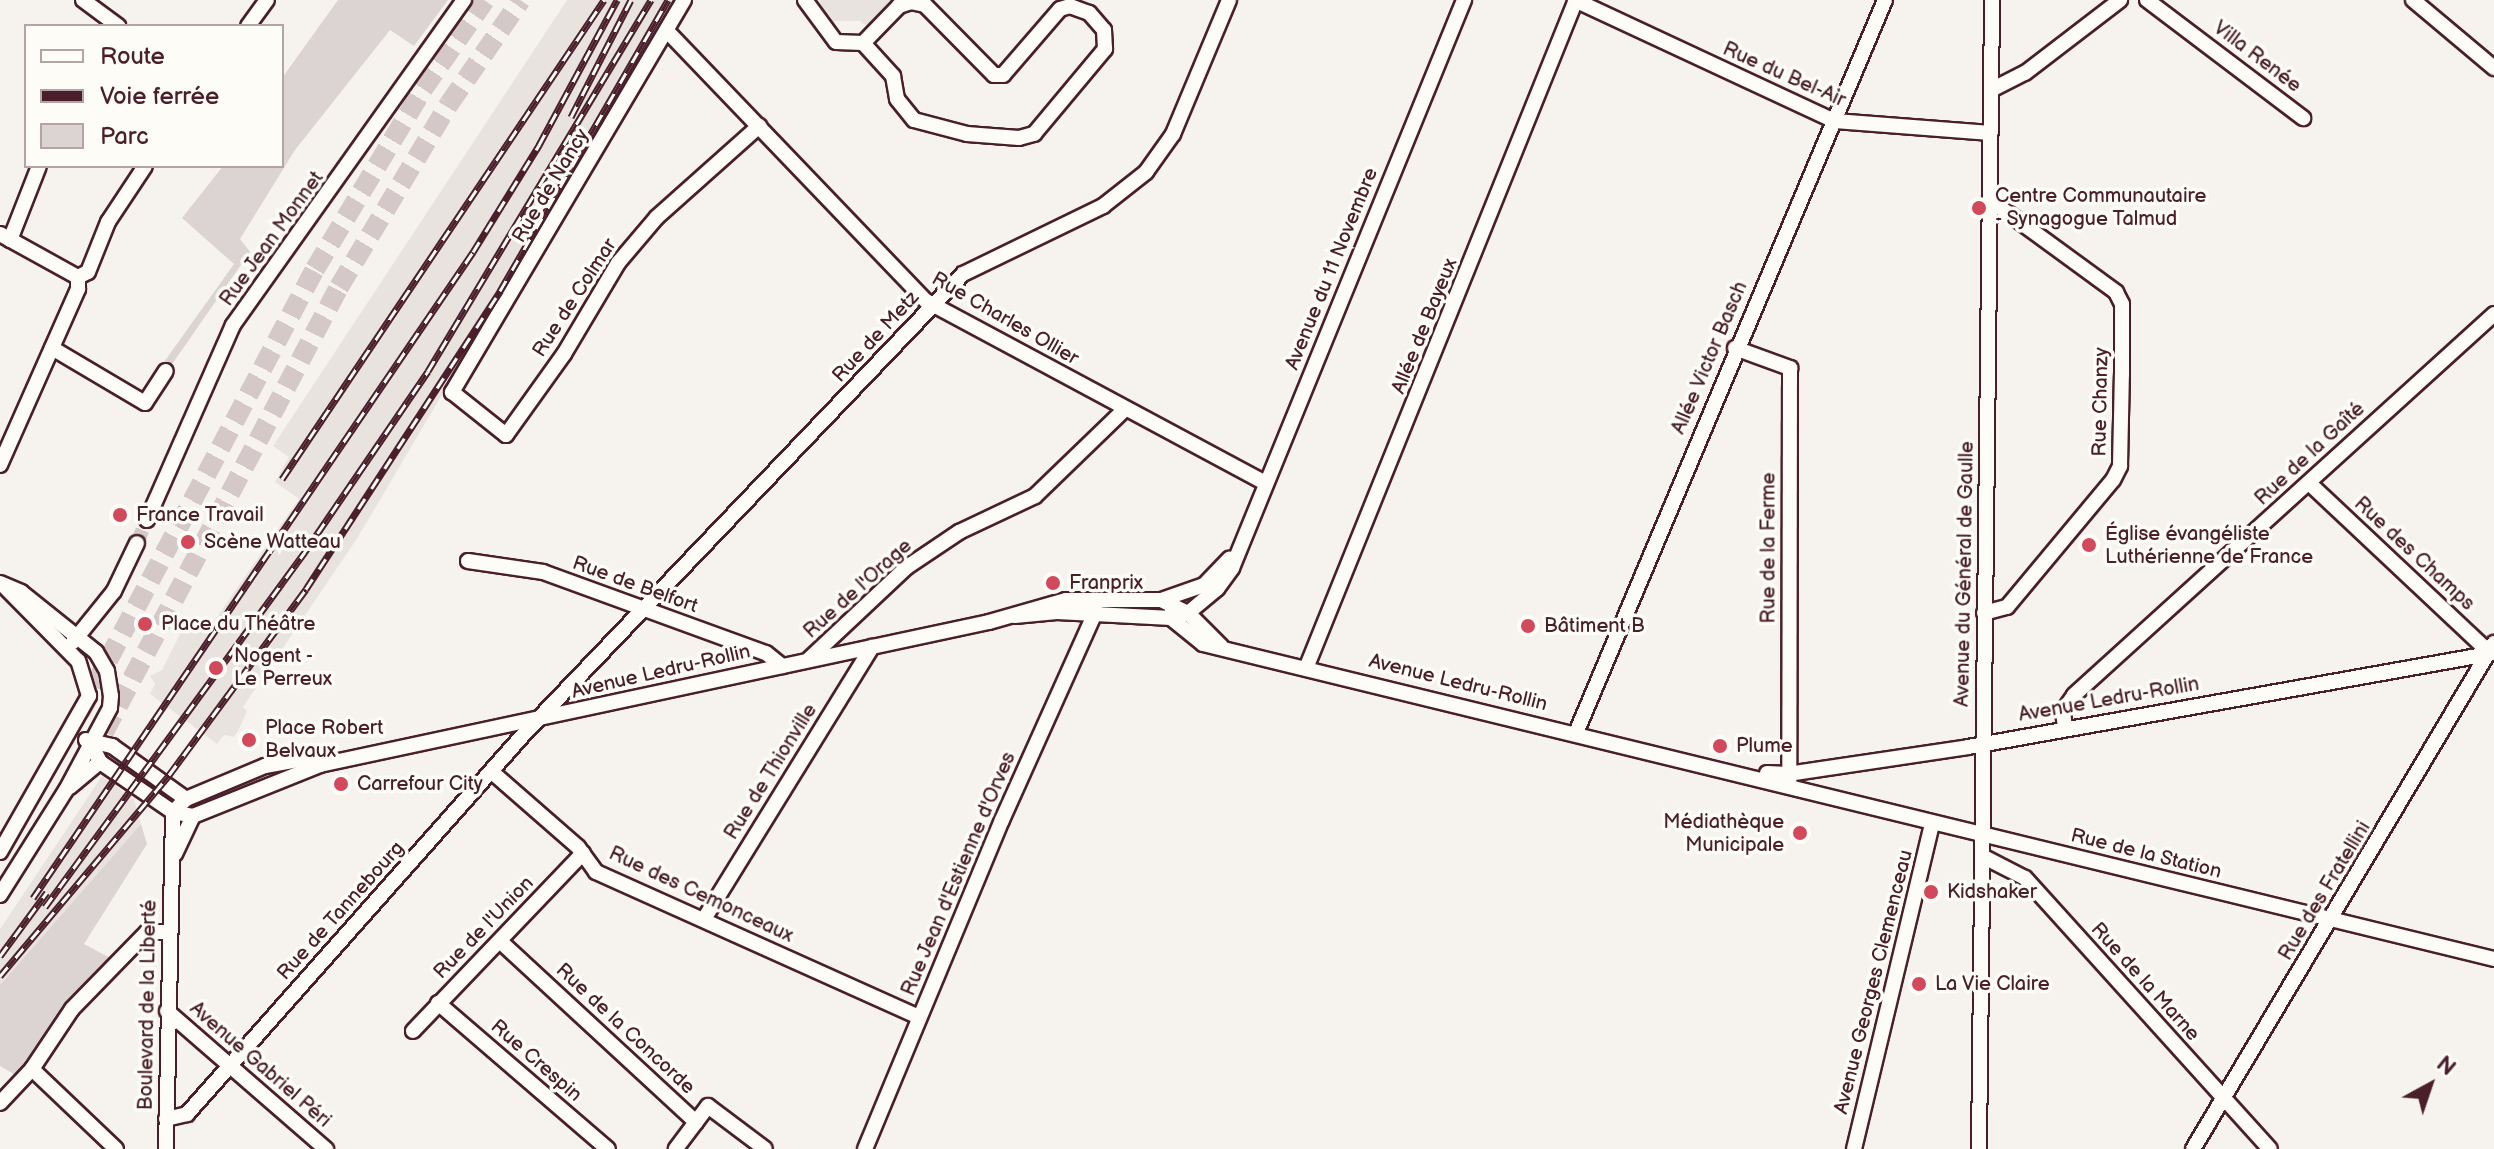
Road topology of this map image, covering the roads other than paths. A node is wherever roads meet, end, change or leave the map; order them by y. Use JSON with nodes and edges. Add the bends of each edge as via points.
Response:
{"nodes":[{"id":1,"x":83,"y":0,"type":"edge"},
{"id":2,"x":267,"y":0,"type":"edge"},
{"id":3,"x":464,"y":0,"type":"edge"},
{"id":4,"x":684,"y":0,"type":"edge"},
{"id":5,"x":805,"y":0,"type":"edge"},
{"id":6,"x":1229,"y":0,"type":"edge"},
{"id":7,"x":1464,"y":0,"type":"edge"},
{"id":8,"x":1576,"y":0,"type":"edge"},
{"id":9,"x":1885,"y":0,"type":"edge"},
{"id":10,"x":1992,"y":0,"type":"edge"},
{"id":11,"x":2120,"y":0,"type":"edge"},
{"id":12,"x":2147,"y":0,"type":"edge"},
{"id":13,"x":2413,"y":0,"type":"edge"},
{"id":14,"x":96,"y":19,"type":"edge"},
{"id":15,"x":249,"y":24,"type":"edge"},
{"id":16,"x":667,"y":31,"type":"junction"},
{"id":17,"x":863,"y":43,"type":"junction"},
{"id":18,"x":2494,"y":68,"type":"edge"},
{"id":19,"x":1991,"y":90,"type":"junction"},
{"id":20,"x":2303,"y":118,"type":"dead end"},
{"id":21,"x":1835,"y":121,"type":"junction"},
{"id":22,"x":759,"y":126,"type":"junction"},
{"id":23,"x":1991,"y":133,"type":"junction"},
{"id":24,"x":38,"y":168,"type":"edge"},
{"id":25,"x":144,"y":168,"type":"edge"},
{"id":26,"x":1990,"y":200,"type":"junction"},
{"id":27,"x":5,"y":237,"type":"edge"},
{"id":28,"x":78,"y":277,"type":"junction"},
{"id":29,"x":933,"y":305,"type":"junction"},
{"id":30,"x":2494,"y":314,"type":"edge"},
{"id":31,"x":52,"y":348,"type":"junction"},
{"id":32,"x":1735,"y":348,"type":"junction"},
{"id":33,"x":166,"y":371,"type":"dead end"},
{"id":34,"x":1125,"y":409,"type":"junction"},
{"id":35,"x":506,"y":435,"type":"joint"},
{"id":36,"x":0,"y":465,"type":"edge"},
{"id":37,"x":1265,"y":483,"type":"junction"},
{"id":38,"x":2310,"y":484,"type":"junction"},
{"id":39,"x":147,"y":520,"type":"tunnel mouth"},
{"id":40,"x":137,"y":543,"type":"tunnel mouth"},
{"id":41,"x":1236,"y":552,"type":"junction"},
{"id":42,"x":468,"y":561,"type":"dead end"},
{"id":43,"x":2,"y":584,"type":"edge"},
{"id":44,"x":1138,"y":601,"type":"junction"},
{"id":45,"x":641,"y":610,"type":"junction"},
{"id":46,"x":1171,"y":612,"type":"junction"},
{"id":47,"x":1188,"y":613,"type":"junction"},
{"id":48,"x":1984,"y":613,"type":"junction"},
{"id":49,"x":1011,"y":616,"type":"junction"},
{"id":50,"x":1092,"y":616,"type":"junction"},
{"id":51,"x":78,"y":637,"type":"junction"},
{"id":52,"x":1221,"y":646,"type":"junction"},
{"id":53,"x":872,"y":647,"type":"junction"},
{"id":54,"x":68,"y":649,"type":"junction"},
{"id":55,"x":2493,"y":649,"type":"edge"},
{"id":56,"x":809,"y":660,"type":"junction"},
{"id":57,"x":782,"y":666,"type":"junction"},
{"id":58,"x":1307,"y":666,"type":"junction"},
{"id":59,"x":541,"y":720,"type":"junction"},
{"id":60,"x":2065,"y":728,"type":"junction"},
{"id":61,"x":72,"y":732,"type":"junction"},
{"id":62,"x":1576,"y":733,"type":"junction"},
{"id":63,"x":90,"y":742,"type":"junction"},
{"id":64,"x":1983,"y":743,"type":"junction"},
{"id":65,"x":303,"y":759,"type":"junction"},
{"id":66,"x":100,"y":762,"type":"junction"},
{"id":67,"x":320,"y":765,"type":"junction"},
{"id":68,"x":492,"y":772,"type":"junction"},
{"id":69,"x":1789,"y":780,"type":"junction"},
{"id":70,"x":265,"y":786,"type":"junction"},
{"id":71,"x":66,"y":790,"type":"junction"},
{"id":72,"x":186,"y":799,"type":"junction"},
{"id":73,"x":173,"y":812,"type":"junction"},
{"id":74,"x":193,"y":816,"type":"junction"},
{"id":75,"x":1932,"y":824,"type":"junction"},
{"id":76,"x":1982,"y":835,"type":"junction"},
{"id":77,"x":2036,"y":848,"type":"junction"},
{"id":78,"x":0,"y":852,"type":"edge"},
{"id":79,"x":583,"y":853,"type":"junction"},
{"id":80,"x":1982,"y":856,"type":"junction"},
{"id":81,"x":171,"y":861,"type":"junction"},
{"id":82,"x":2025,"y":878,"type":"junction"},
{"id":83,"x":0,"y":895,"type":"edge"},
{"id":84,"x":704,"y":919,"type":"junction"},
{"id":85,"x":2332,"y":920,"type":"junction"},
{"id":86,"x":169,"y":932,"type":"junction"},
{"id":87,"x":502,"y":943,"type":"junction"},
{"id":88,"x":2494,"y":959,"type":"edge"},
{"id":89,"x":438,"y":1003,"type":"junction"},
{"id":90,"x":167,"y":1011,"type":"junction"},
{"id":91,"x":919,"y":1017,"type":"junction"},
{"id":92,"x":413,"y":1031,"type":"dead end"},
{"id":93,"x":230,"y":1066,"type":"junction"},
{"id":94,"x":32,"y":1069,"type":"junction"},
{"id":95,"x":2223,"y":1099,"type":"junction"},
{"id":96,"x":0,"y":1103,"type":"edge"},
{"id":97,"x":166,"y":1119,"type":"junction"},
{"id":98,"x":696,"y":1122,"type":"junction"},
{"id":99,"x":116,"y":1149,"type":"edge"},
{"id":100,"x":166,"y":1149,"type":"edge"},
{"id":101,"x":326,"y":1149,"type":"edge"},
{"id":102,"x":608,"y":1149,"type":"edge"},
{"id":103,"x":676,"y":1149,"type":"edge"},
{"id":104,"x":765,"y":1149,"type":"edge"},
{"id":105,"x":865,"y":1149,"type":"edge"},
{"id":106,"x":1854,"y":1149,"type":"edge"},
{"id":107,"x":1979,"y":1149,"type":"edge"},
{"id":108,"x":2193,"y":1149,"type":"edge"},
{"id":109,"x":2270,"y":1149,"type":"edge"}],
"edges":[{"from":1,"to":14,"type":"street"},
{"from":2,"to":15,"type":"street"},
{"from":3,"to":39,"type":"street","name":"Rue Jean Monnet","via":[[233,325]]},
{"from":4,"to":16,"type":"street","name":"Rue de Nancy"},
{"from":5,"to":17,"type":"street","via":[[836,42]]},
{"from":6,"to":29,"type":"street","name":"Rue de Metz","via":[[1173,134],[1130,188],[963,274]]},
{"from":7,"to":37,"type":"street","name":"Avenue du 11 Novembre"},
{"from":8,"to":21,"type":"street","name":"Rue du Bel-Air"},
{"from":8,"to":58,"type":"street","name":"Allée de Bayeux"},
{"from":9,"to":21,"type":"street","name":"Allée Victor Basch"},
{"from":10,"to":19,"type":"street","name":"Avenue du Général de Gaulle"},
{"from":11,"to":19,"type":"street","via":[[2025,73]]},
{"from":12,"to":20,"type":"street","name":"Villa Renée"},
{"from":13,"to":18,"type":"street"},
{"from":16,"to":22,"type":"street","name":"Rue Charles Ollier"},
{"from":16,"to":35,"type":"street","name":"Rue de Nancy","via":[[452,392]]},
{"from":17,"to":17,"type":"street","via":[[893,76],[897,99],[914,120],[955,132],[1019,138],[1034,134],[1105,49],[1104,30],[1089,13],[1070,6],[1060,9],[1003,75],[994,75],[925,5],[911,2],[899,6]]},
{"from":19,"to":23,"type":"street","name":"Avenue du Général de Gaulle"},
{"from":21,"to":23,"type":"street","name":"Rue du Bel-Air"},
{"from":21,"to":32,"type":"street","name":"Allée Victor Basch"},
{"from":22,"to":29,"type":"street","name":"Rue Charles Ollier"},
{"from":22,"to":35,"type":"street","name":"Rue de Colmar","via":[[657,217],[618,263],[564,354]]},
{"from":23,"to":26,"type":"street","name":"Avenue du Général de Gaulle"},
{"from":24,"to":27,"type":"street"},
{"from":25,"to":28,"type":"street","via":[[108,222],[88,272]]},
{"from":26,"to":48,"type":"street","name":"Avenue du Général de Gaulle"},
{"from":26,"to":48,"type":"street","name":"Rue Chanzy","via":[[2116,292],[2122,304],[2122,374],[2120,466],[2113,480],[2007,607]]},
{"from":27,"to":28,"type":"street"},
{"from":28,"to":31,"type":"street","via":[[78,289]]},
{"from":29,"to":34,"type":"street","name":"Rue Charles Ollier"},
{"from":29,"to":45,"type":"street","name":"Rue de Metz"},
{"from":30,"to":38,"type":"street","name":"Rue de la Gaîté"},
{"from":31,"to":33,"type":"street","via":[[145,403]]},
{"from":31,"to":36,"type":"street"},
{"from":32,"to":62,"type":"street","name":"Allée Victor Basch"},
{"from":32,"to":69,"type":"street","name":"Rue de la Ferme","via":[[1790,368]]},
{"from":34,"to":37,"type":"street","name":"Rue Charles Ollier"},
{"from":34,"to":56,"type":"street","name":"Rue de l'Orage","via":[[1035,496],[959,532],[907,567]]},
{"from":37,"to":41,"type":"street","name":"Avenue du 11 Novembre"},
{"from":38,"to":55,"type":"street","name":"Rue des Champs"},
{"from":38,"to":60,"type":"street","name":"Rue de la Gaîté","via":[[2074,695],[2063,711]]},
{"from":40,"to":51,"type":"street","via":[[114,591]]},
{"from":41,"to":46,"type":"street","name":"Avenue du 11 Novembre"},
{"from":41,"to":47,"type":"street","name":"Avenue du 11 Novembre","via":[[1217,589]]},
{"from":42,"to":45,"type":"street","name":"Rue de Belfort","via":[[543,572]]},
{"from":43,"to":51,"type":"street","via":[[21,592]]},
{"from":43,"to":54,"type":"street"},
{"from":44,"to":46,"type":"street","name":"Avenue Ledru-Rollin"},
{"from":44,"to":49,"type":"street","name":"Avenue Ledru-Rollin","via":[[1066,600]]},
{"from":44,"to":50,"type":"street","name":"Avenue Ledru-Rollin","via":[[1099,608]]},
{"from":45,"to":57,"type":"street","name":"Rue de Belfort","via":[[766,653]]},
{"from":45,"to":59,"type":"street","name":"Rue de Metz"},
{"from":46,"to":47,"type":"street","name":"Avenue du 11 Novembre"},
{"from":46,"to":50,"type":"street","name":"Avenue Ledru-Rollin","via":[[1138,619]]},
{"from":46,"to":52,"type":"street","name":"Avenue Ledru-Rollin","via":[[1192,639]]},
{"from":47,"to":52,"type":"street"},
{"from":48,"to":64,"type":"street","name":"Avenue du Général de Gaulle"},
{"from":49,"to":50,"type":"street","name":"Avenue Ledru-Rollin"},
{"from":49,"to":53,"type":"street","name":"Avenue Ledru-Rollin"},
{"from":50,"to":91,"type":"street","name":"Rue Jean d'Estienne d'Orves"},
{"from":51,"to":54,"type":"street"},
{"from":51,"to":63,"type":"street","via":[[107,671],[110,708]]},
{"from":52,"to":58,"type":"street","name":"Avenue Ledru-Rollin"},
{"from":53,"to":56,"type":"street","name":"Avenue Ledru-Rollin"},
{"from":53,"to":84,"type":"street","name":"Rue de Thionville"},
{"from":54,"to":61,"type":"street","via":[[88,686]]},
{"from":55,"to":60,"type":"street","name":"Avenue Ledru-Rollin"},
{"from":55,"to":85,"type":"street","name":"Rue des Fratellini"},
{"from":56,"to":57,"type":"street","name":"Avenue Ledru-Rollin"},
{"from":57,"to":59,"type":"street","name":"Avenue Ledru-Rollin"},
{"from":58,"to":62,"type":"street","name":"Avenue Ledru-Rollin"},
{"from":59,"to":67,"type":"street","name":"Avenue Ledru-Rollin"},
{"from":59,"to":68,"type":"street","name":"Rue de Tannebourg"},
{"from":60,"to":64,"type":"street","name":"Avenue Ledru-Rollin"},
{"from":61,"to":63,"type":"street"},
{"from":61,"to":78,"type":"street"},
{"from":62,"to":69,"type":"street","name":"Avenue Ledru-Rollin"},
{"from":63,"to":66,"type":"street"},
{"from":63,"to":71,"type":"street"},
{"from":63,"to":72,"type":"street","via":[[112,746]]},
{"from":64,"to":69,"type":"street","name":"Avenue Ledru-Rollin"},
{"from":64,"to":76,"type":"street","name":"Avenue du Général de Gaulle"},
{"from":65,"to":67,"type":"street"},
{"from":65,"to":70,"type":"street","name":"Avenue Ledru-Rollin"},
{"from":65,"to":72,"type":"street","via":[[265,766]]},
{"from":66,"to":71,"type":"street"},
{"from":66,"to":73,"type":"street"},
{"from":67,"to":70,"type":"street","name":"Avenue Ledru-Rollin"},
{"from":68,"to":79,"type":"street","name":"Rue des Cemonceaux"},
{"from":68,"to":93,"type":"street","name":"Rue de Tannebourg"},
{"from":69,"to":75,"type":"street","name":"Rue de la Station"},
{"from":70,"to":74,"type":"street","name":"Avenue Ledru-Rollin"},
{"from":71,"to":83,"type":"street"},
{"from":72,"to":73,"type":"street"},
{"from":72,"to":74,"type":"street"},
{"from":73,"to":74,"type":"street"},
{"from":73,"to":81,"type":"street","name":"Boulevard de la Liberté"},
{"from":74,"to":81,"type":"street","name":"Boulevard de la Liberté"},
{"from":75,"to":76,"type":"street","name":"Rue de la Station"},
{"from":75,"to":106,"type":"street","name":"Avenue Georges Clemenceau"},
{"from":76,"to":77,"type":"street","name":"Rue de la Station"},
{"from":76,"to":80,"type":"street","name":"Avenue du Général de Gaulle"},
{"from":77,"to":82,"type":"street","via":[[2018,858],[2016,865]]},
{"from":77,"to":85,"type":"street","name":"Rue de la Station"},
{"from":79,"to":84,"type":"street","name":"Rue des Cemonceaux","via":[[596,872]]},
{"from":79,"to":87,"type":"street","name":"Rue de l'Union"},
{"from":80,"to":82,"type":"street","name":"Rue de la Marne"},
{"from":80,"to":107,"type":"street","name":"Avenue du Général de Gaulle"},
{"from":81,"to":86,"type":"street","name":"Boulevard de la Liberté"},
{"from":82,"to":95,"type":"street","name":"Rue de la Marne"},
{"from":84,"to":91,"type":"street","name":"Rue des Cemonceaux"},
{"from":85,"to":88,"type":"street","name":"Rue de la Station"},
{"from":85,"to":95,"type":"street","name":"Rue des Fratellini"},
{"from":86,"to":90,"type":"street","name":"Boulevard de la Liberté"},
{"from":86,"to":94,"type":"street","via":[[147,932],[72,1009]]},
{"from":87,"to":89,"type":"street","name":"Rue de l'Union"},
{"from":87,"to":98,"type":"street","name":"Rue de la Concorde"},
{"from":89,"to":92,"type":"street","name":"Rue de l'Union"},
{"from":89,"to":102,"type":"street","name":"Rue Crespin"},
{"from":90,"to":93,"type":"street","name":"Avenue Gabriel Péri"},
{"from":90,"to":97,"type":"street","name":"Boulevard de la Liberté"},
{"from":91,"to":105,"type":"street","name":"Rue Jean d'Estienne d'Orves"},
{"from":93,"to":97,"type":"street","name":"Rue de Tannebourg","via":[[187,1114]]},
{"from":93,"to":101,"type":"street","name":"Avenue Gabriel Péri"},
{"from":94,"to":96,"type":"street"},
{"from":94,"to":99,"type":"street"},
{"from":95,"to":108,"type":"street","name":"Rue des Fratellini"},
{"from":95,"to":109,"type":"street","name":"Rue de la Marne"},
{"from":97,"to":100,"type":"street","name":"Boulevard de la Liberté"},
{"from":98,"to":103,"type":"street","name":"Rue de la Concorde"},
{"from":98,"to":104,"type":"street","via":[[708,1106]]}]}
